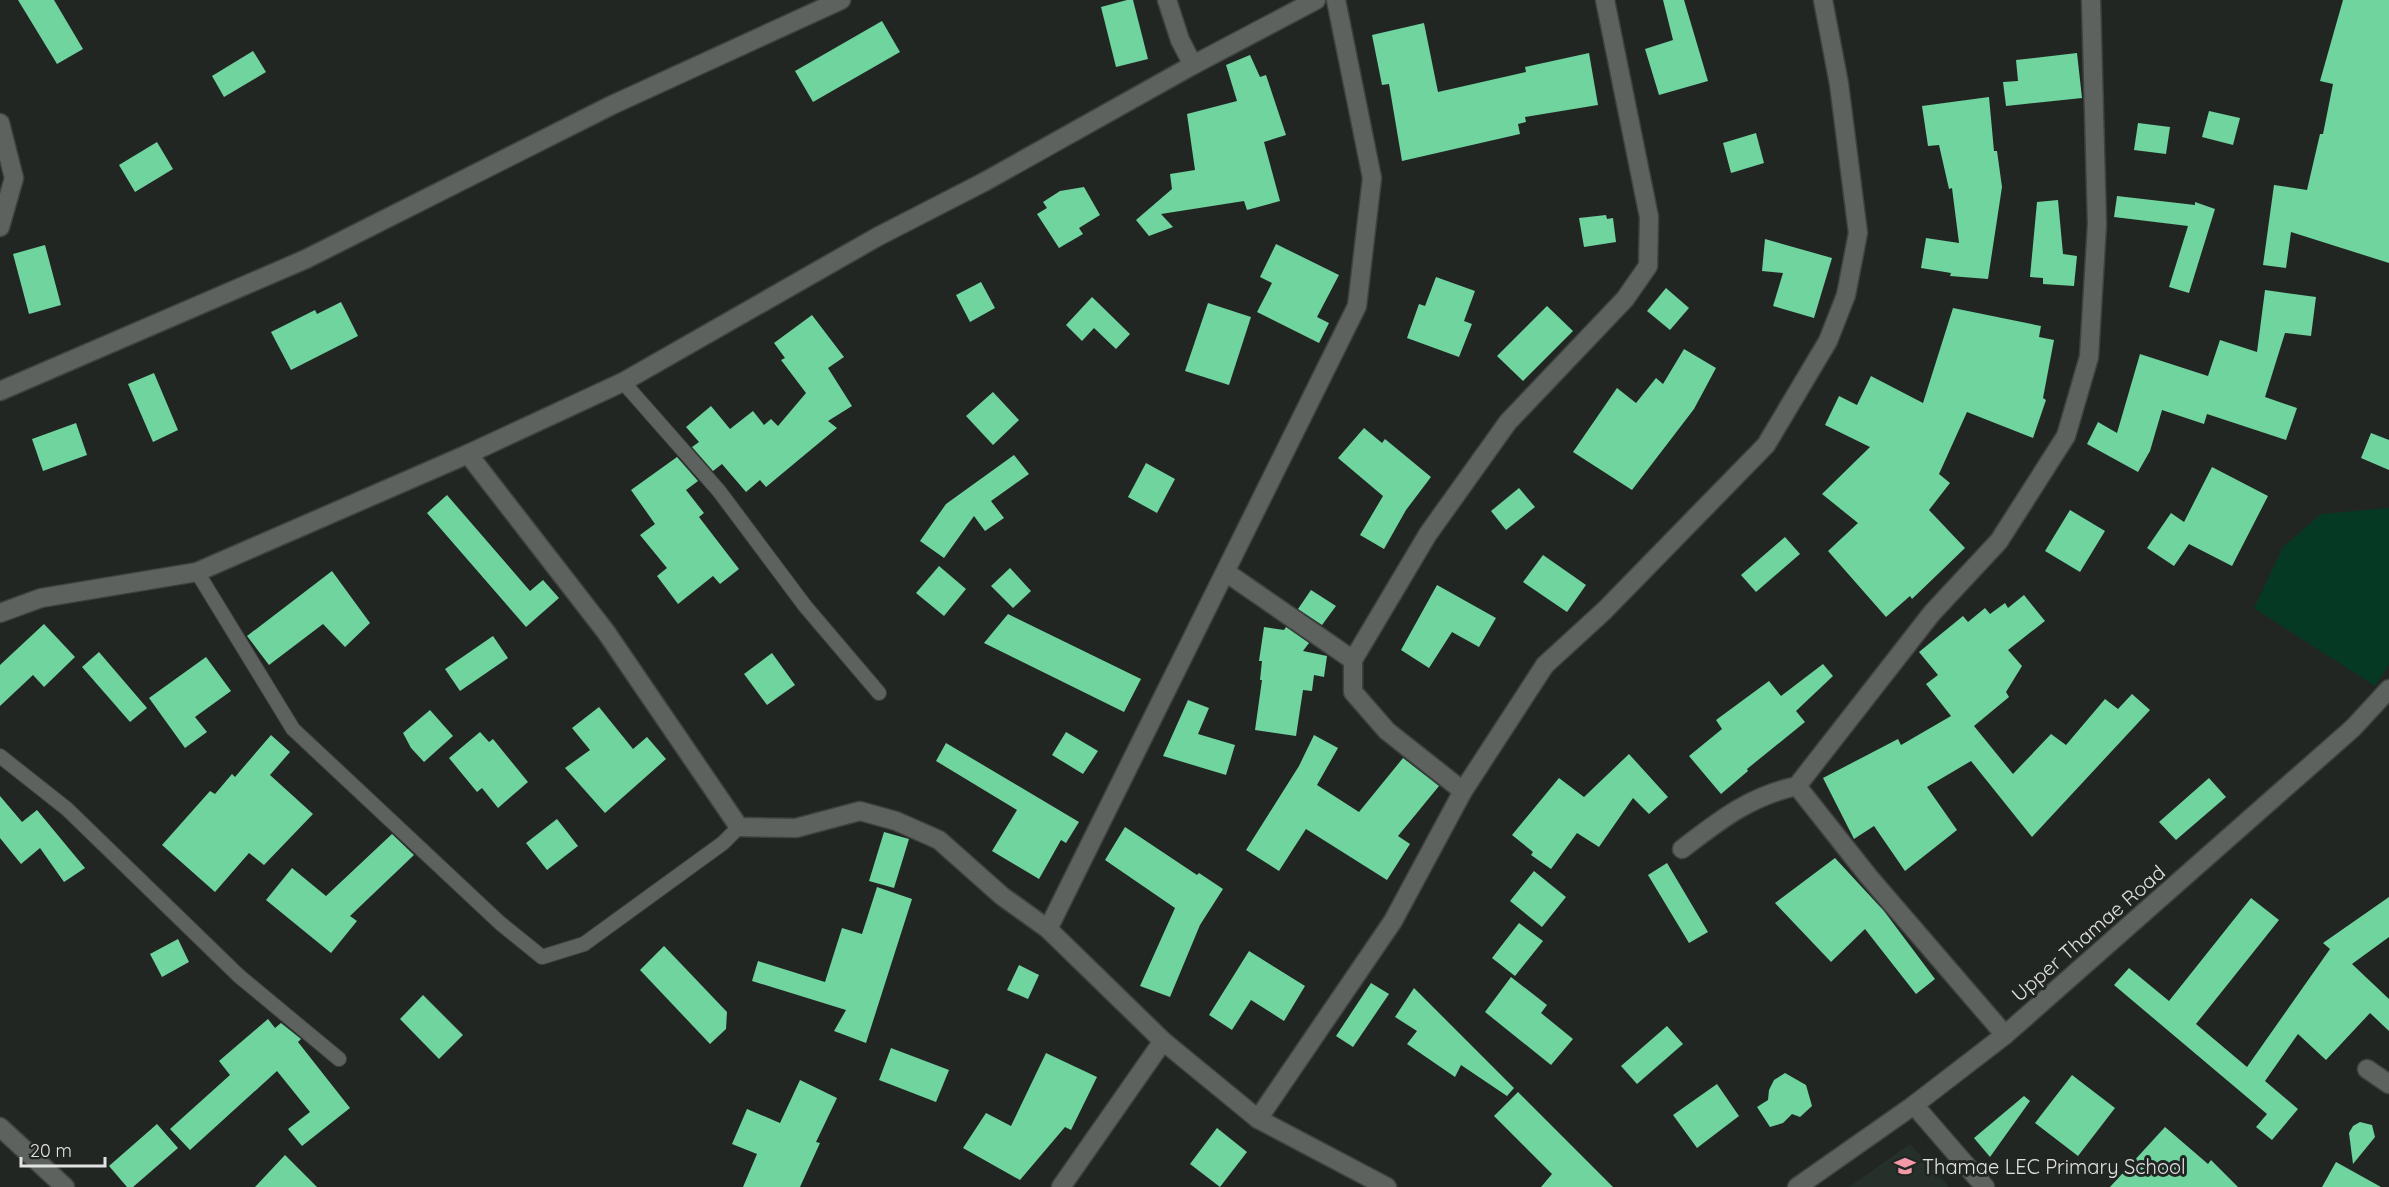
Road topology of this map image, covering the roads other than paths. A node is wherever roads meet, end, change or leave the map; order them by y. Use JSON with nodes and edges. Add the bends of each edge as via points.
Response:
{"nodes":[{"id":1,"x":841,"y":0,"type":"edge"},
{"id":2,"x":1167,"y":0,"type":"edge"},
{"id":3,"x":1317,"y":0,"type":"edge"},
{"id":4,"x":1336,"y":0,"type":"edge"},
{"id":5,"x":1605,"y":0,"type":"edge"},
{"id":6,"x":1823,"y":0,"type":"edge"},
{"id":7,"x":2091,"y":0,"type":"edge"},
{"id":8,"x":1193,"y":65,"type":"junction"},
{"id":9,"x":0,"y":123,"type":"edge"},
{"id":10,"x":0,"y":227,"type":"edge"},
{"id":11,"x":622,"y":382,"type":"junction"},
{"id":12,"x":0,"y":391,"type":"edge"},
{"id":13,"x":468,"y":454,"type":"junction"},
{"id":14,"x":197,"y":572,"type":"junction"},
{"id":15,"x":1227,"y":573,"type":"junction"},
{"id":16,"x":0,"y":612,"type":"edge"},
{"id":17,"x":1353,"y":660,"type":"junction"},
{"id":18,"x":2389,"y":689,"type":"edge"},
{"id":19,"x":879,"y":693,"type":"dead end"},
{"id":20,"x":0,"y":756,"type":"edge"},
{"id":21,"x":1797,"y":786,"type":"junction"},
{"id":22,"x":1463,"y":791,"type":"junction"},
{"id":23,"x":739,"y":827,"type":"junction"},
{"id":24,"x":1682,"y":849,"type":"dead end"},
{"id":25,"x":1048,"y":929,"type":"junction"},
{"id":26,"x":2006,"y":1035,"type":"junction"},
{"id":27,"x":1163,"y":1041,"type":"junction"},
{"id":28,"x":339,"y":1059,"type":"dead end"},
{"id":29,"x":2367,"y":1069,"type":"dead end"},
{"id":30,"x":2389,"y":1084,"type":"edge"},
{"id":31,"x":1914,"y":1105,"type":"junction"},
{"id":32,"x":1258,"y":1119,"type":"junction"},
{"id":33,"x":0,"y":1127,"type":"edge"},
{"id":34,"x":65,"y":1187,"type":"edge"},
{"id":35,"x":1061,"y":1187,"type":"edge"},
{"id":36,"x":1387,"y":1187,"type":"edge"},
{"id":37,"x":1797,"y":1187,"type":"edge"},
{"id":38,"x":1985,"y":1187,"type":"edge"}],
"edges":[{"from":1,"to":12,"type":"street","via":[[612,105],[306,259]]},
{"from":2,"to":8,"type":"street"},
{"from":3,"to":8,"type":"street"},
{"from":4,"to":15,"type":"street","via":[[1372,178],[1357,306]]},
{"from":5,"to":17,"type":"street","via":[[1649,217],[1647,266],[1625,299],[1508,422],[1428,534]]},
{"from":6,"to":22,"type":"street","via":[[1839,84],[1858,233],[1846,295],[1828,341],[1766,445],[1605,610],[1545,665]]},
{"from":7,"to":21,"type":"street","via":[[2097,224],[2089,357],[2066,436],[2000,541],[1925,621]]},
{"from":8,"to":11,"type":"street","via":[[877,237]]},
{"from":9,"to":10,"type":"street","via":[[14,177]]},
{"from":11,"to":13,"type":"street"},
{"from":11,"to":19,"type":"lane","via":[[719,491],[804,606]]},
{"from":13,"to":14,"type":"street"},
{"from":13,"to":23,"type":"street","via":[[606,632]]},
{"from":14,"to":16,"type":"street","via":[[40,598]]},
{"from":14,"to":23,"type":"lane","via":[[293,729],[500,924],[542,957],[584,944],[723,843]]},
{"from":15,"to":17,"type":"street"},
{"from":15,"to":25,"type":"street"},
{"from":17,"to":22,"type":"street","via":[[1353,692],[1386,731]]},
{"from":18,"to":26,"type":"street","name":"Upper Thamae Road","via":[[2336,743]]},
{"from":20,"to":28,"type":"lane","via":[[67,809],[240,976]]},
{"from":21,"to":24,"type":"street","via":[[1770,792],[1738,807]]},
{"from":21,"to":26,"type":"street","via":[[1869,877]]},
{"from":22,"to":32,"type":"street","via":[[1393,921]]},
{"from":23,"to":25,"type":"street","via":[[796,828],[860,811],[896,821],[939,840],[1002,896]]},
{"from":25,"to":27,"type":"street"},
{"from":26,"to":31,"type":"street","name":"Upper Thamae Road"},
{"from":27,"to":32,"type":"street"},
{"from":27,"to":35,"type":"street"},
{"from":29,"to":30,"type":"street"},
{"from":31,"to":37,"type":"street","name":"Upper Thamae Road"},
{"from":31,"to":38,"type":"street"},
{"from":32,"to":36,"type":"street"},
{"from":33,"to":34,"type":"street"}]}
